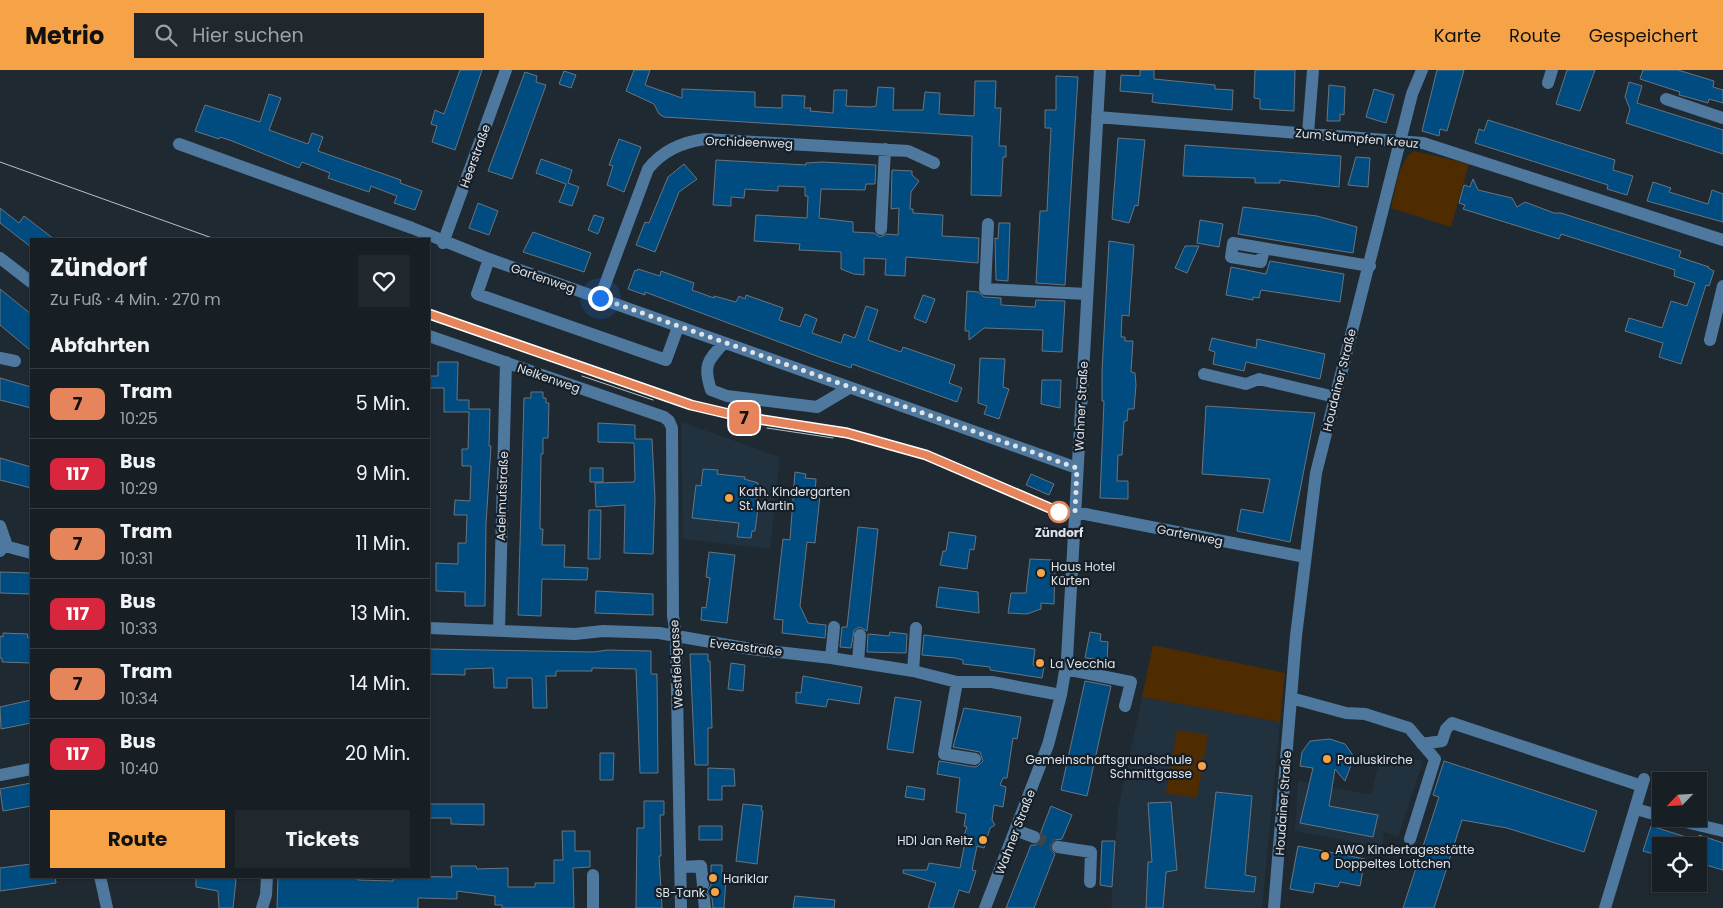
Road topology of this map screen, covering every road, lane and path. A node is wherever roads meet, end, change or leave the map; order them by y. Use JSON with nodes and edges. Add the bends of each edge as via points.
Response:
{"nodes":[{"id":1,"x":506,"y":70,"type":"edge"},
{"id":2,"x":1100,"y":70,"type":"edge"},
{"id":3,"x":1313,"y":70,"type":"edge"},
{"id":4,"x":1422,"y":70,"type":"edge"},
{"id":5,"x":1552,"y":70,"type":"edge"},
{"id":6,"x":1548,"y":83,"type":"dead end"},
{"id":7,"x":1666,"y":99,"type":"dead end"},
{"id":8,"x":1097,"y":117,"type":"junction"},
{"id":9,"x":1723,"y":118,"type":"edge"},
{"id":10,"x":1308,"y":133,"type":"junction"},
{"id":11,"x":1401,"y":141,"type":"junction"},
{"id":12,"x":179,"y":144,"type":"dead end"},
{"id":13,"x":884,"y":149,"type":"junction"},
{"id":14,"x":934,"y":163,"type":"dead end"},
{"id":15,"x":988,"y":224,"type":"dead end"},
{"id":16,"x":881,"y":228,"type":"dead end"},
{"id":17,"x":1723,"y":240,"type":"edge"},
{"id":18,"x":443,"y":243,"type":"junction"},
{"id":19,"x":1264,"y":248,"type":"dead end"},
{"id":20,"x":0,"y":258,"type":"edge"},
{"id":21,"x":488,"y":259,"type":"junction"},
{"id":22,"x":1370,"y":266,"type":"junction"},
{"id":23,"x":30,"y":281,"type":"edge"},
{"id":24,"x":1723,"y":286,"type":"edge"},
{"id":25,"x":1087,"y":294,"type":"junction"},
{"id":26,"x":600,"y":298,"type":"junction"},
{"id":27,"x":678,"y":327,"type":"junction"},
{"id":28,"x":430,"y":336,"type":"edge"},
{"id":29,"x":1710,"y":340,"type":"dead end"},
{"id":30,"x":724,"y":343,"type":"junction"},
{"id":31,"x":0,"y":358,"type":"edge"},
{"id":32,"x":15,"y":361,"type":"dead end"},
{"id":33,"x":506,"y":362,"type":"junction"},
{"id":34,"x":1204,"y":374,"type":"dead end"},
{"id":35,"x":849,"y":388,"type":"junction"},
{"id":36,"x":1335,"y":397,"type":"junction"},
{"id":37,"x":669,"y":421,"type":"joint"},
{"id":38,"x":1077,"y":468,"type":"junction"},
{"id":39,"x":1075,"y":512,"type":"junction"},
{"id":40,"x":0,"y":526,"type":"edge"},
{"id":41,"x":2,"y":549,"type":"edge"},
{"id":42,"x":30,"y":553,"type":"edge"},
{"id":43,"x":1305,"y":557,"type":"junction"},
{"id":44,"x":430,"y":628,"type":"edge"},
{"id":45,"x":834,"y":628,"type":"dead end"},
{"id":46,"x":916,"y":628,"type":"dead end"},
{"id":47,"x":498,"y":630,"type":"junction"},
{"id":48,"x":860,"y":635,"type":"dead end"},
{"id":49,"x":676,"y":636,"type":"junction"},
{"id":50,"x":830,"y":658,"type":"junction"},
{"id":51,"x":858,"y":662,"type":"junction"},
{"id":52,"x":1065,"y":669,"type":"junction"},
{"id":53,"x":913,"y":671,"type":"junction"},
{"id":54,"x":957,"y":682,"type":"junction"},
{"id":55,"x":1061,"y":695,"type":"junction"},
{"id":56,"x":1291,"y":698,"type":"junction"},
{"id":57,"x":1126,"y":706,"type":"dead end"},
{"id":58,"x":1422,"y":744,"type":"junction"},
{"id":59,"x":975,"y":759,"type":"dead end"},
{"id":60,"x":30,"y":768,"type":"edge"},
{"id":61,"x":0,"y":775,"type":"edge"},
{"id":62,"x":1636,"y":809,"type":"junction"},
{"id":63,"x":1652,"y":813,"type":"edge"},
{"id":64,"x":1708,"y":827,"type":"edge"},
{"id":65,"x":1015,"y":830,"type":"junction"},
{"id":66,"x":1723,"y":831,"type":"edge"},
{"id":67,"x":1034,"y":838,"type":"tunnel mouth"},
{"id":68,"x":1410,"y":839,"type":"dead end"},
{"id":69,"x":1058,"y":847,"type":"tunnel mouth"},
{"id":70,"x":681,"y":867,"type":"junction"},
{"id":71,"x":593,"y":875,"type":"dead end"},
{"id":72,"x":100,"y":878,"type":"edge"},
{"id":73,"x":267,"y":878,"type":"edge"},
{"id":74,"x":1090,"y":882,"type":"dead end"},
{"id":75,"x":703,"y":885,"type":"dead end"},
{"id":76,"x":108,"y":908,"type":"edge"},
{"id":77,"x":262,"y":908,"type":"edge"},
{"id":78,"x":594,"y":908,"type":"edge"},
{"id":79,"x":681,"y":908,"type":"edge"},
{"id":80,"x":985,"y":908,"type":"edge"},
{"id":81,"x":1274,"y":908,"type":"edge"},
{"id":82,"x":1605,"y":908,"type":"edge"}],
"edges":[{"from":1,"to":18,"type":"street","name":"Heerstraße"},
{"from":2,"to":8,"type":"street","name":"Wahner Straße"},
{"from":3,"to":10,"type":"street"},
{"from":4,"to":11,"type":"street","name":"Houdainer Straße","via":[[1412,94]]},
{"from":5,"to":6,"type":"street"},
{"from":7,"to":9,"type":"street"},
{"from":8,"to":10,"type":"street","name":"Zum Stumpfen Kreuz"},
{"from":8,"to":25,"type":"street","name":"Wahner Straße"},
{"from":10,"to":11,"type":"street","name":"Zum Stumpfen Kreuz"},
{"from":11,"to":17,"type":"street","name":"Zum Stumpfen Kreuz","via":[[1423,143]]},
{"from":11,"to":22,"type":"street","name":"Houdainer Straße"},
{"from":12,"to":18,"type":"street","name":"Gartenweg","via":[[412,228]]},
{"from":13,"to":14,"type":"street","name":"Orchideenweg","via":[[908,151]]},
{"from":13,"to":16,"type":"street"},
{"from":13,"to":26,"type":"street","name":"Orchideenweg","via":[[705,139],[671,148],[655,160],[645,176]]},
{"from":15,"to":25,"type":"street","via":[[985,290]]},
{"from":18,"to":21,"type":"street","name":"Gartenweg"},
{"from":19,"to":22,"type":"street"},
{"from":20,"to":23,"type":"street"},
{"from":21,"to":26,"type":"street","name":"Gartenweg"},
{"from":21,"to":27,"type":"street","via":[[477,294],[666,360]]},
{"from":22,"to":36,"type":"street","name":"Houdainer Straße"},
{"from":24,"to":29,"type":"street"},
{"from":25,"to":38,"type":"street","name":"Wahner Straße"},
{"from":26,"to":27,"type":"street","name":"Gartenweg"},
{"from":27,"to":30,"type":"street","name":"Gartenweg"},
{"from":28,"to":33,"type":"street","name":"Nelkenweg"},
{"from":30,"to":35,"type":"street","name":"Gartenweg"},
{"from":30,"to":35,"type":"street","via":[[711,357],[705,372],[711,390],[727,396],[817,407]]},
{"from":31,"to":32,"type":"street"},
{"from":33,"to":37,"type":"street","name":"Nelkenweg"},
{"from":33,"to":47,"type":"street","name":"Adelmutstraße"},
{"from":34,"to":36,"type":"street","via":[[1246,384],[1259,379]]},
{"from":35,"to":38,"type":"street","name":"Gartenweg"},
{"from":36,"to":43,"type":"street","name":"Houdainer Straße","via":[[1316,473]]},
{"from":37,"to":49,"type":"street","name":"Westfeldgasse","via":[[672,428]]},
{"from":38,"to":39,"type":"street","name":"Wahner Straße"},
{"from":39,"to":43,"type":"street","name":"Gartenweg"},
{"from":39,"to":52,"type":"street","name":"Wahner Straße"},
{"from":40,"to":41,"type":"street","via":[[6,539]]},
{"from":41,"to":42,"type":"street"},
{"from":43,"to":56,"type":"street","name":"Houdainer Straße"},
{"from":44,"to":47,"type":"street","name":"Evezastraße"},
{"from":45,"to":50,"type":"street"},
{"from":46,"to":53,"type":"street"},
{"from":47,"to":49,"type":"street","name":"Evezastraße","via":[[575,634],[603,631]]},
{"from":48,"to":51,"type":"street"},
{"from":49,"to":50,"type":"street","name":"Evezastraße"},
{"from":49,"to":70,"type":"street","name":"Westfeldgasse"},
{"from":50,"to":51,"type":"street","name":"Evezastraße"},
{"from":51,"to":53,"type":"street","name":"Evezastraße"},
{"from":52,"to":55,"type":"street","name":"Wahner Straße"},
{"from":52,"to":57,"type":"street","via":[[1131,682]]},
{"from":53,"to":54,"type":"street","name":"Evezastraße"},
{"from":54,"to":55,"type":"street","name":"Evezastraße","via":[[992,682]]},
{"from":54,"to":59,"type":"street","via":[[944,754]]},
{"from":55,"to":65,"type":"street","name":"Wahner Straße","via":[[1048,745]]},
{"from":56,"to":58,"type":"street","via":[[1346,713],[1366,714],[1409,728]]},
{"from":56,"to":81,"type":"street","name":"Houdainer Straße"},
{"from":58,"to":62,"type":"street","via":[[1442,741],[1452,723],[1643,782]]},
{"from":58,"to":68,"type":"street","via":[[1435,759]]},
{"from":60,"to":61,"type":"street"},
{"from":62,"to":63,"type":"street"},
{"from":62,"to":82,"type":"street"},
{"from":64,"to":66,"type":"street"},
{"from":65,"to":67,"type":"street"},
{"from":65,"to":80,"type":"street","name":"Wahner Straße"},
{"from":69,"to":74,"type":"street","via":[[1091,852]]},
{"from":70,"to":75,"type":"street","via":[[701,866]]},
{"from":70,"to":79,"type":"street","name":"Westfeldgasse"},
{"from":71,"to":78,"type":"street"},
{"from":72,"to":76,"type":"street"},
{"from":73,"to":77,"type":"street"}]}
